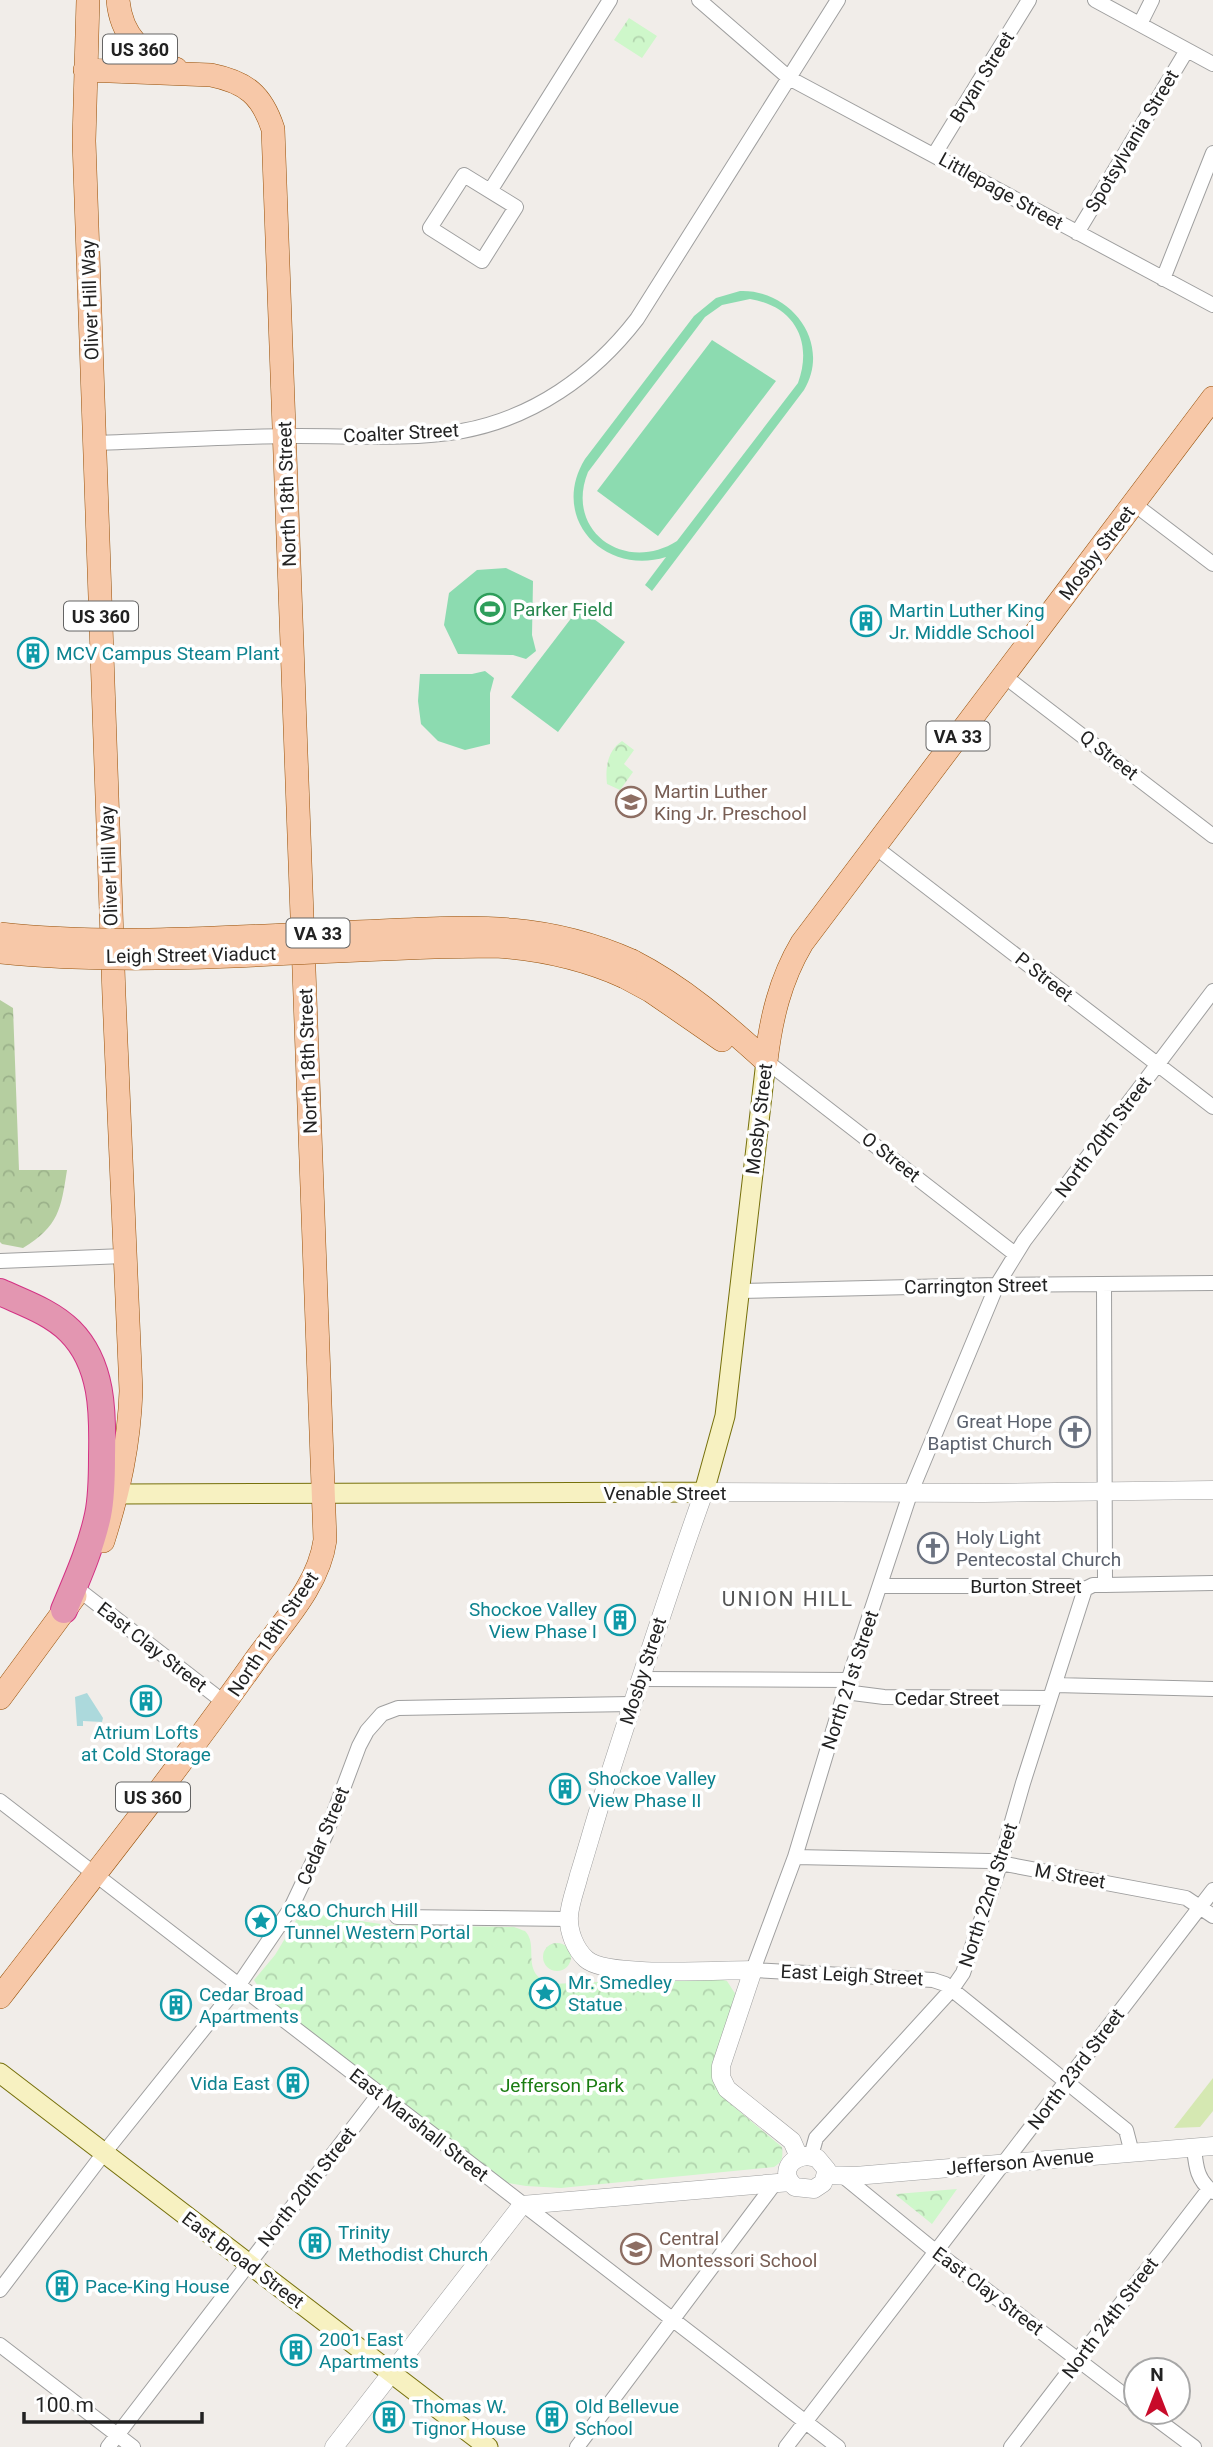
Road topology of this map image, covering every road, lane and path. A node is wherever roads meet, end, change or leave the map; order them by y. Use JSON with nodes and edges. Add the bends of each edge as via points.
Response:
{"nodes":[{"id":1,"x":88,"y":0,"type":"edge"},
{"id":2,"x":118,"y":0,"type":"edge"},
{"id":3,"x":610,"y":0,"type":"edge"},
{"id":4,"x":699,"y":0,"type":"edge"},
{"id":5,"x":838,"y":0,"type":"edge"},
{"id":6,"x":1029,"y":0,"type":"edge"},
{"id":7,"x":1095,"y":0,"type":"edge"},
{"id":8,"x":1152,"y":0,"type":"edge"},
{"id":9,"x":1140,"y":24,"type":"junction"},
{"id":10,"x":1187,"y":50,"type":"junction"},
{"id":11,"x":1213,"y":64,"type":"edge"},
{"id":12,"x":85,"y":70,"type":"junction"},
{"id":13,"x":189,"y":74,"type":"junction"},
{"id":14,"x":789,"y":78,"type":"junction"},
{"id":15,"x":1213,"y":153,"type":"edge"},
{"id":16,"x":934,"y":155,"type":"junction"},
{"id":17,"x":490,"y":191,"type":"junction"},
{"id":18,"x":1077,"y":233,"type":"junction"},
{"id":19,"x":1163,"y":279,"type":"junction"},
{"id":20,"x":1213,"y":305,"type":"edge"},
{"id":21,"x":1213,"y":398,"type":"edge"},
{"id":22,"x":285,"y":436,"type":"junction"},
{"id":23,"x":94,"y":443,"type":"junction"},
{"id":24,"x":1134,"y":504,"type":"junction"},
{"id":25,"x":1213,"y":564,"type":"edge"},
{"id":26,"x":1004,"y":676,"type":"junction"},
{"id":27,"x":1213,"y":836,"type":"edge"},
{"id":28,"x":875,"y":847,"type":"junction"},
{"id":29,"x":0,"y":934,"type":"edge"},
{"id":30,"x":0,"y":952,"type":"edge"},
{"id":31,"x":629,"y":969,"type":"junction"},
{"id":32,"x":1213,"y":991,"type":"edge"},
{"id":33,"x":766,"y":1061,"type":"junction"},
{"id":34,"x":1158,"y":1063,"type":"junction"},
{"id":35,"x":1213,"y":1107,"type":"edge"},
{"id":36,"x":1015,"y":1254,"type":"junction"},
{"id":37,"x":124,"y":1256,"type":"junction"},
{"id":38,"x":0,"y":1261,"type":"edge"},
{"id":39,"x":1213,"y":1283,"type":"edge"},
{"id":40,"x":1104,"y":1284,"type":"junction"},
{"id":41,"x":997,"y":1285,"type":"junction"},
{"id":42,"x":740,"y":1291,"type":"junction"},
{"id":43,"x":0,"y":1292,"type":"edge"},
{"id":44,"x":1213,"y":1490,"type":"edge"},
{"id":45,"x":705,"y":1492,"type":"junction"},
{"id":46,"x":323,"y":1493,"type":"junction"},
{"id":47,"x":1106,"y":1493,"type":"junction"},
{"id":48,"x":118,"y":1494,"type":"junction"},
{"id":49,"x":910,"y":1494,"type":"junction"},
{"id":50,"x":1213,"y":1583,"type":"edge"},
{"id":51,"x":1105,"y":1585,"type":"junction"},
{"id":52,"x":880,"y":1586,"type":"junction"},
{"id":53,"x":1085,"y":1589,"type":"junction"},
{"id":54,"x":72,"y":1600,"type":"junction"},
{"id":55,"x":640,"y":1679,"type":"junction"},
{"id":56,"x":847,"y":1686,"type":"junction"},
{"id":57,"x":1213,"y":1689,"type":"edge"},
{"id":58,"x":1053,"y":1691,"type":"junction"},
{"id":59,"x":0,"y":1698,"type":"edge"},
{"id":60,"x":225,"y":1703,"type":"junction"},
{"id":61,"x":632,"y":1704,"type":"junction"},
{"id":62,"x":0,"y":1801,"type":"edge"},
{"id":63,"x":795,"y":1857,"type":"junction"},
{"id":64,"x":1001,"y":1863,"type":"junction"},
{"id":65,"x":94,"y":1874,"type":"junction"},
{"id":66,"x":1213,"y":1890,"type":"edge"},
{"id":67,"x":1207,"y":1911,"type":"edge"},
{"id":68,"x":397,"y":1917,"type":"dead end"},
{"id":69,"x":569,"y":1919,"type":"junction"},
{"id":70,"x":753,"y":1970,"type":"junction"},
{"id":71,"x":239,"y":1986,"type":"junction"},
{"id":72,"x":952,"y":1989,"type":"junction"},
{"id":73,"x":0,"y":1997,"type":"edge"},
{"id":74,"x":0,"y":2073,"type":"edge"},
{"id":75,"x":1066,"y":2080,"type":"junction"},
{"id":76,"x":379,"y":2094,"type":"junction"},
{"id":77,"x":1213,"y":2146,"type":"edge"},
{"id":78,"x":1194,"y":2148,"type":"junction"},
{"id":79,"x":103,"y":2153,"type":"junction"},
{"id":80,"x":1132,"y":2154,"type":"junction"},
{"id":81,"x":805,"y":2157,"type":"junction"},
{"id":82,"x":1002,"y":2163,"type":"junction"},
{"id":83,"x":835,"y":2175,"type":"junction"},
{"id":84,"x":782,"y":2183,"type":"junction"},
{"id":85,"x":1211,"y":2190,"type":"edge"},
{"id":86,"x":522,"y":2205,"type":"junction"},
{"id":87,"x":936,"y":2250,"type":"junction"},
{"id":88,"x":248,"y":2264,"type":"junction"},
{"id":89,"x":0,"y":2290,"type":"edge"},
{"id":90,"x":673,"y":2319,"type":"junction"},
{"id":91,"x":0,"y":2345,"type":"edge"},
{"id":92,"x":1078,"y":2360,"type":"junction"},
{"id":93,"x":391,"y":2372,"type":"junction"},
{"id":94,"x":1122,"y":2393,"type":"edge"},
{"id":95,"x":806,"y":2421,"type":"junction"},
{"id":96,"x":1166,"y":2426,"type":"edge"},
{"id":97,"x":113,"y":2441,"type":"edge"},
{"id":98,"x":133,"y":2447,"type":"edge"},
{"id":99,"x":334,"y":2447,"type":"edge"},
{"id":100,"x":488,"y":2447,"type":"edge"},
{"id":101,"x":577,"y":2447,"type":"edge"},
{"id":102,"x":786,"y":2447,"type":"edge"},
{"id":103,"x":838,"y":2447,"type":"edge"},
{"id":104,"x":1012,"y":2447,"type":"edge"},
{"id":105,"x":1194,"y":2447,"type":"edge"}],
"edges":[{"from":1,"to":12,"type":"main road","name":"Oliver Hill Way","number":"US 360"},
{"from":2,"to":13,"type":"main road","number":"US 360","via":[[123,23],[140,49]]},
{"from":3,"to":17,"type":"street"},
{"from":4,"to":14,"type":"street"},
{"from":5,"to":14,"type":"street","name":"Coalter Street"},
{"from":6,"to":16,"type":"street","name":"Bryan Street"},
{"from":7,"to":9,"type":"street"},
{"from":8,"to":9,"type":"street"},
{"from":9,"to":10,"type":"street"},
{"from":10,"to":11,"type":"street"},
{"from":10,"to":18,"type":"street","name":"Spotsylvania Street"},
{"from":12,"to":13,"type":"main road"},
{"from":12,"to":23,"type":"main road","name":"Oliver Hill Way","number":"US 360"},
{"from":13,"to":22,"type":"main road","name":"North 18th Street","number":"US 360","via":[[226,78],[248,89],[268,112],[273,129]]},
{"from":14,"to":16,"type":"street","name":"Littlepage Street"},
{"from":14,"to":22,"type":"street","name":"Coalter Street","via":[[637,319],[571,386],[500,421],[462,431],[420,436]]},
{"from":15,"to":19,"type":"street"},
{"from":16,"to":18,"type":"street","name":"Littlepage Street"},
{"from":17,"to":17,"type":"street","via":[[464,175],[430,228],[482,261],[516,207]]},
{"from":18,"to":19,"type":"street","name":"Littlepage Street"},
{"from":19,"to":20,"type":"street","name":"Littlepage Street"},
{"from":21,"to":24,"type":"main road","name":"Mosby Street","number":"VA 33"},
{"from":22,"to":23,"type":"street","name":"Coalter Street"},
{"from":22,"to":46,"type":"main road","name":"North 18th Street","number":"US 360"},
{"from":23,"to":37,"type":"main road","name":"Oliver Hill Way","number":"US 360"},
{"from":24,"to":25,"type":"street"},
{"from":24,"to":26,"type":"main road","name":"Mosby Street","number":"VA 33"},
{"from":26,"to":27,"type":"street","name":"Q Street"},
{"from":26,"to":28,"type":"main road","name":"Mosby Street","number":"VA 33"},
{"from":28,"to":33,"type":"main road","name":"Mosby Street","number":"VA 33","via":[[793,958],[775,1009]]},
{"from":28,"to":34,"type":"street","name":"P Street"},
{"from":29,"to":31,"type":"main road","name":"Leigh Street Viaduct","number":"VA 33","bridge":true,"via":[[126,940],[498,928],[563,937],[600,948]]},
{"from":30,"to":31,"type":"main road","name":"Leigh Street Viaduct","number":"VA 33","bridge":true,"via":[[131,958],[505,947]]},
{"from":31,"to":33,"type":"main road","name":"Leigh Street Viaduct","number":"VA 33","via":[[683,991]]},
{"from":32,"to":34,"type":"street","name":"North 20th Street"},
{"from":33,"to":36,"type":"street","name":"O Street"},
{"from":33,"to":42,"type":"main road","name":"Mosby Street"},
{"from":34,"to":35,"type":"street","name":"P Street"},
{"from":34,"to":36,"type":"street","name":"North 20th Street"},
{"from":36,"to":41,"type":"street","name":"North 20th Street"},
{"from":37,"to":38,"type":"street"},
{"from":37,"to":48,"type":"main road","name":"Oliver Hill Way","number":"US 360","via":[[131,1391]]},
{"from":39,"to":40,"type":"street","name":"Carrington Street"},
{"from":40,"to":41,"type":"street","name":"Carrington Street"},
{"from":40,"to":47,"type":"street"},
{"from":41,"to":42,"type":"street","name":"Carrington Street"},
{"from":41,"to":49,"type":"street","name":"North 21st Street"},
{"from":42,"to":45,"type":"main road","name":"Mosby Street","via":[[725,1416]]},
{"from":43,"to":54,"type":"highway","via":[[58,1321],[77,1340],[93,1368],[100,1395],[99,1513]]},
{"from":44,"to":47,"type":"street","name":"Venable Street"},
{"from":45,"to":46,"type":"main road","name":"Venable Street"},
{"from":45,"to":49,"type":"street","name":"Venable Street"},
{"from":45,"to":55,"type":"street","name":"Mosby Street"},
{"from":46,"to":48,"type":"main road","name":"Venable Street"},
{"from":46,"to":60,"type":"main road","name":"North 18th Street","number":"US 360","via":[[325,1540],[313,1579]]},
{"from":47,"to":49,"type":"street","name":"Venable Street"},
{"from":47,"to":51,"type":"street"},
{"from":48,"to":54,"type":"main road","name":"Oliver Hill Way","number":"US 360","via":[[102,1542]]},
{"from":49,"to":52,"type":"street","name":"North 21st Street"},
{"from":50,"to":51,"type":"street","name":"Burton Street"},
{"from":51,"to":53,"type":"street","name":"Burton Street"},
{"from":52,"to":53,"type":"street","name":"Burton Street"},
{"from":52,"to":56,"type":"street","name":"North 21st Street"},
{"from":53,"to":58,"type":"street","name":"North 22nd Street"},
{"from":54,"to":59,"type":"main road","name":"Oliver Hill Way","number":"US 360"},
{"from":54,"to":60,"type":"street","name":"East Clay Street"},
{"from":55,"to":56,"type":"street","name":"Cedar Street"},
{"from":55,"to":61,"type":"street","name":"Mosby Street"},
{"from":56,"to":58,"type":"street","name":"Cedar Street","via":[[884,1698]]},
{"from":56,"to":63,"type":"street","name":"North 21st Street"},
{"from":57,"to":58,"type":"street","name":"Cedar Street"},
{"from":58,"to":64,"type":"street","name":"North 22nd Street"},
{"from":60,"to":65,"type":"main road","name":"North 18th Street","number":"US 360"},
{"from":61,"to":69,"type":"street","name":"Mosby Street"},
{"from":61,"to":71,"type":"street","name":"Cedar Street","via":[[408,1707],[382,1714],[359,1746],[326,1834],[291,1908]]},
{"from":62,"to":65,"type":"street","name":"East Marshall Street"},
{"from":63,"to":64,"type":"street","name":"M Street"},
{"from":63,"to":70,"type":"street","name":"North 21st Street"},
{"from":64,"to":67,"type":"street","name":"M Street","via":[[1186,1898]]},
{"from":64,"to":72,"type":"street","name":"North 22nd Street","via":[[963,1973]]},
{"from":65,"to":71,"type":"street","name":"East Marshall Street"},
{"from":65,"to":73,"type":"main road","name":"North 18th Street","number":"US 360"},
{"from":66,"to":67,"type":"street","name":"North 23rd Street"},
{"from":67,"to":75,"type":"street","name":"North 23rd Street"},
{"from":68,"to":69,"type":"street"},
{"from":69,"to":70,"type":"street","via":[[582,1955],[597,1966]]},
{"from":70,"to":72,"type":"street","name":"East Leigh Street","via":[[933,1980]]},
{"from":70,"to":81,"type":"street","name":"North 21st Street","via":[[722,2066],[722,2080]]},
{"from":71,"to":76,"type":"street","name":"East Marshall Street"},
{"from":71,"to":79,"type":"street","name":"Cedar Street"},
{"from":72,"to":75,"type":"street","name":"East Leigh Street"},
{"from":72,"to":81,"type":"street","name":"North 22nd Street","via":[[816,2138]]},
{"from":74,"to":79,"type":"main road","name":"East Broad Street"},
{"from":75,"to":80,"type":"street","name":"East Leigh Street","via":[[1126,2130]]},
{"from":75,"to":82,"type":"street","name":"North 23rd Street"},
{"from":76,"to":86,"type":"street","name":"East Marshall Street"},
{"from":76,"to":88,"type":"street","name":"North 20th Street"},
{"from":77,"to":78,"type":"street","name":"Jefferson Avenue"},
{"from":78,"to":80,"type":"street","name":"Jefferson Avenue"},
{"from":78,"to":85,"type":"street","via":[[1197,2173]]},
{"from":79,"to":88,"type":"main road","name":"East Broad Street"},
{"from":79,"to":89,"type":"street","name":"Cedar Street"},
{"from":80,"to":82,"type":"street","name":"Jefferson Avenue"},
{"from":81,"to":83,"type":"street","via":[[822,2161]]},
{"from":81,"to":84,"type":"street","via":[[790,2162]]},
{"from":82,"to":83,"type":"street","name":"Jefferson Avenue"},
{"from":82,"to":87,"type":"street","name":"North 23rd Street"},
{"from":83,"to":84,"type":"street","name":"Jefferson Avenue","via":[[814,2189]]},
{"from":83,"to":87,"type":"street","name":"East Clay Street"},
{"from":84,"to":86,"type":"street"},
{"from":84,"to":90,"type":"street"},
{"from":85,"to":92,"type":"street","name":"North 24th Street"},
{"from":86,"to":90,"type":"street","name":"East Marshall Street"},
{"from":86,"to":93,"type":"street"},
{"from":87,"to":92,"type":"street","name":"East Clay Street"},
{"from":87,"to":95,"type":"street","name":"North 23rd Street"},
{"from":88,"to":93,"type":"main road","name":"East Broad Street"},
{"from":88,"to":97,"type":"street","name":"North 20th Street"},
{"from":90,"to":95,"type":"street","name":"East Marshall Street"},
{"from":90,"to":101,"type":"street"},
{"from":91,"to":97,"type":"street"},
{"from":92,"to":94,"type":"street","name":"East Clay Street"},
{"from":92,"to":104,"type":"street","name":"North 24th Street"},
{"from":93,"to":99,"type":"street"},
{"from":93,"to":100,"type":"main road","name":"East Broad Street"},
{"from":95,"to":102,"type":"street","name":"North 23rd Street"},
{"from":95,"to":103,"type":"street","name":"East Marshall Street"},
{"from":96,"to":105,"type":"street"},
{"from":97,"to":98,"type":"street"}]}
